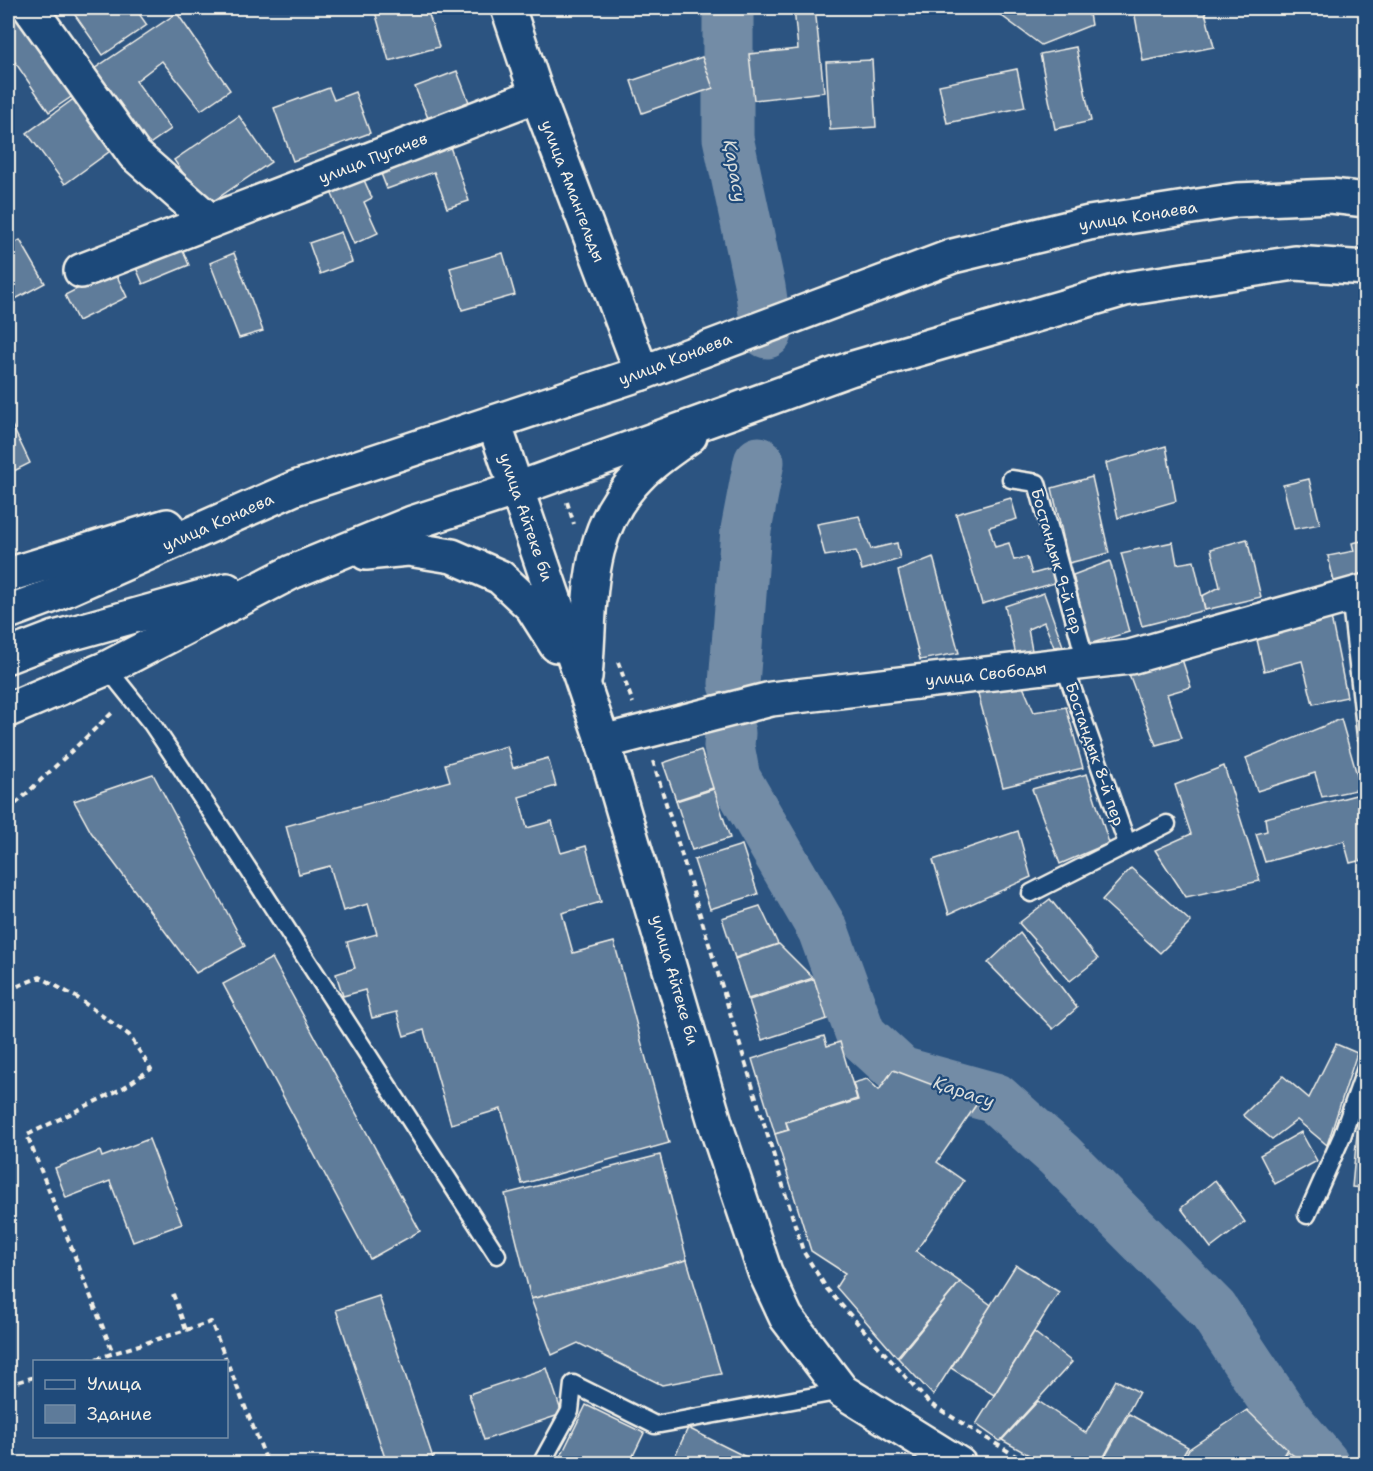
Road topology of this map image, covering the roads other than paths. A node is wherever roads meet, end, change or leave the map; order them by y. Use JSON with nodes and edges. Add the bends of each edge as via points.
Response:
{"nodes":[{"id":1,"x":30,"y":8,"type":"edge"},
{"id":2,"x":513,"y":9,"type":"edge"},
{"id":3,"x":537,"y":95,"type":"junction"},
{"id":4,"x":1365,"y":200,"type":"edge"},
{"id":5,"x":210,"y":221,"type":"junction"},
{"id":6,"x":1314,"y":263,"type":"junction"},
{"id":7,"x":1365,"y":268,"type":"edge"},
{"id":8,"x":81,"y":271,"type":"dead end"},
{"id":9,"x":1365,"y":289,"type":"edge"},
{"id":10,"x":642,"y":374,"type":"junction"},
{"id":11,"x":717,"y":417,"type":"junction"},
{"id":12,"x":494,"y":423,"type":"junction"},
{"id":13,"x":1011,"y":479,"type":"dead end"},
{"id":14,"x":295,"y":488,"type":"junction"},
{"id":15,"x":518,"y":489,"type":"junction"},
{"id":16,"x":328,"y":557,"type":"junction"},
{"id":17,"x":292,"y":572,"type":"junction"},
{"id":18,"x":8,"y":575,"type":"edge"},
{"id":19,"x":1358,"y":592,"type":"edge"},
{"id":20,"x":8,"y":612,"type":"edge"},
{"id":21,"x":8,"y":656,"type":"edge"},
{"id":22,"x":1075,"y":664,"type":"junction"},
{"id":23,"x":108,"y":668,"type":"junction"},
{"id":24,"x":584,"y":690,"type":"junction"},
{"id":25,"x":8,"y":710,"type":"edge"},
{"id":26,"x":1365,"y":736,"type":"edge"},
{"id":27,"x":603,"y":742,"type":"junction"},
{"id":28,"x":1167,"y":824,"type":"dead end"},
{"id":29,"x":1127,"y":843,"type":"junction"},
{"id":30,"x":1031,"y":893,"type":"dead end"},
{"id":31,"x":1365,"y":1068,"type":"edge"},
{"id":32,"x":1307,"y":1215,"type":"dead end"},
{"id":33,"x":497,"y":1255,"type":"dead end"},
{"id":34,"x":842,"y":1391,"type":"junction"},
{"id":35,"x":541,"y":1464,"type":"edge"},
{"id":36,"x":959,"y":1464,"type":"edge"}],
"edges":[{"from":1,"to":5,"type":"main road","via":[[134,154]]},
{"from":2,"to":3,"type":"main road","name":"улица Амангельды"},
{"from":3,"to":5,"type":"main road","name":"улица Пугачев"},
{"from":3,"to":10,"type":"main road","name":"улица Амангельды"},
{"from":4,"to":10,"type":"main road","name":"улица Конаева","via":[[1331,196],[1237,200],[1089,224],[964,253],[817,305]]},
{"from":5,"to":8,"type":"main road","name":"улица Пугачев"},
{"from":6,"to":7,"type":"main road"},
{"from":6,"to":9,"type":"main road"},
{"from":6,"to":11,"type":"main road","via":[[1268,266],[1125,289],[850,369]]},
{"from":10,"to":12,"type":"main road","name":"улица Конаева"},
{"from":11,"to":15,"type":"main road"},
{"from":11,"to":24,"type":"main road","via":[[639,476],[612,512],[596,547]]},
{"from":12,"to":14,"type":"main road","name":"улица Конаева"},
{"from":12,"to":15,"type":"main road","name":"улица Айтеке би"},
{"from":13,"to":22,"type":"lane","name":"Бостандык 9-й пер","via":[[1037,483]]},
{"from":14,"to":18,"type":"main road"},
{"from":14,"to":20,"type":"main road","name":"улица Конаева"},
{"from":15,"to":16,"type":"main road","via":[[412,523]]},
{"from":15,"to":24,"type":"main road","name":"улица Айтеке би"},
{"from":16,"to":17,"type":"main road"},
{"from":16,"to":24,"type":"main road","via":[[408,549],[452,556],[500,577],[532,607]]},
{"from":17,"to":21,"type":"main road","via":[[55,638]]},
{"from":17,"to":23,"type":"main road"},
{"from":19,"to":22,"type":"main road","name":"улица Свободы","via":[[1130,657]]},
{"from":19,"to":26,"type":"lane"},
{"from":22,"to":27,"type":"main road","name":"улица Свободы","via":[[771,699]]},
{"from":22,"to":29,"type":"lane","name":"Бостандык 8-й пер"},
{"from":23,"to":25,"type":"main road"},
{"from":23,"to":33,"type":"lane","via":[[152,724],[224,830]]},
{"from":24,"to":27,"type":"main road","name":"улица Айтеке би"},
{"from":27,"to":34,"type":"main road","name":"улица Айтеке би","via":[[717,1129],[765,1272],[786,1317]]},
{"from":28,"to":29,"type":"lane","name":"Бостандык 8-й пер"},
{"from":29,"to":30,"type":"lane","name":"Бостандык 8-й пер"},
{"from":31,"to":32,"type":"lane","via":[[1342,1136]]},
{"from":34,"to":35,"type":"lane","via":[[655,1425],[573,1384],[570,1411]]},
{"from":34,"to":36,"type":"main road","name":"улица Айтеке би"}]}
